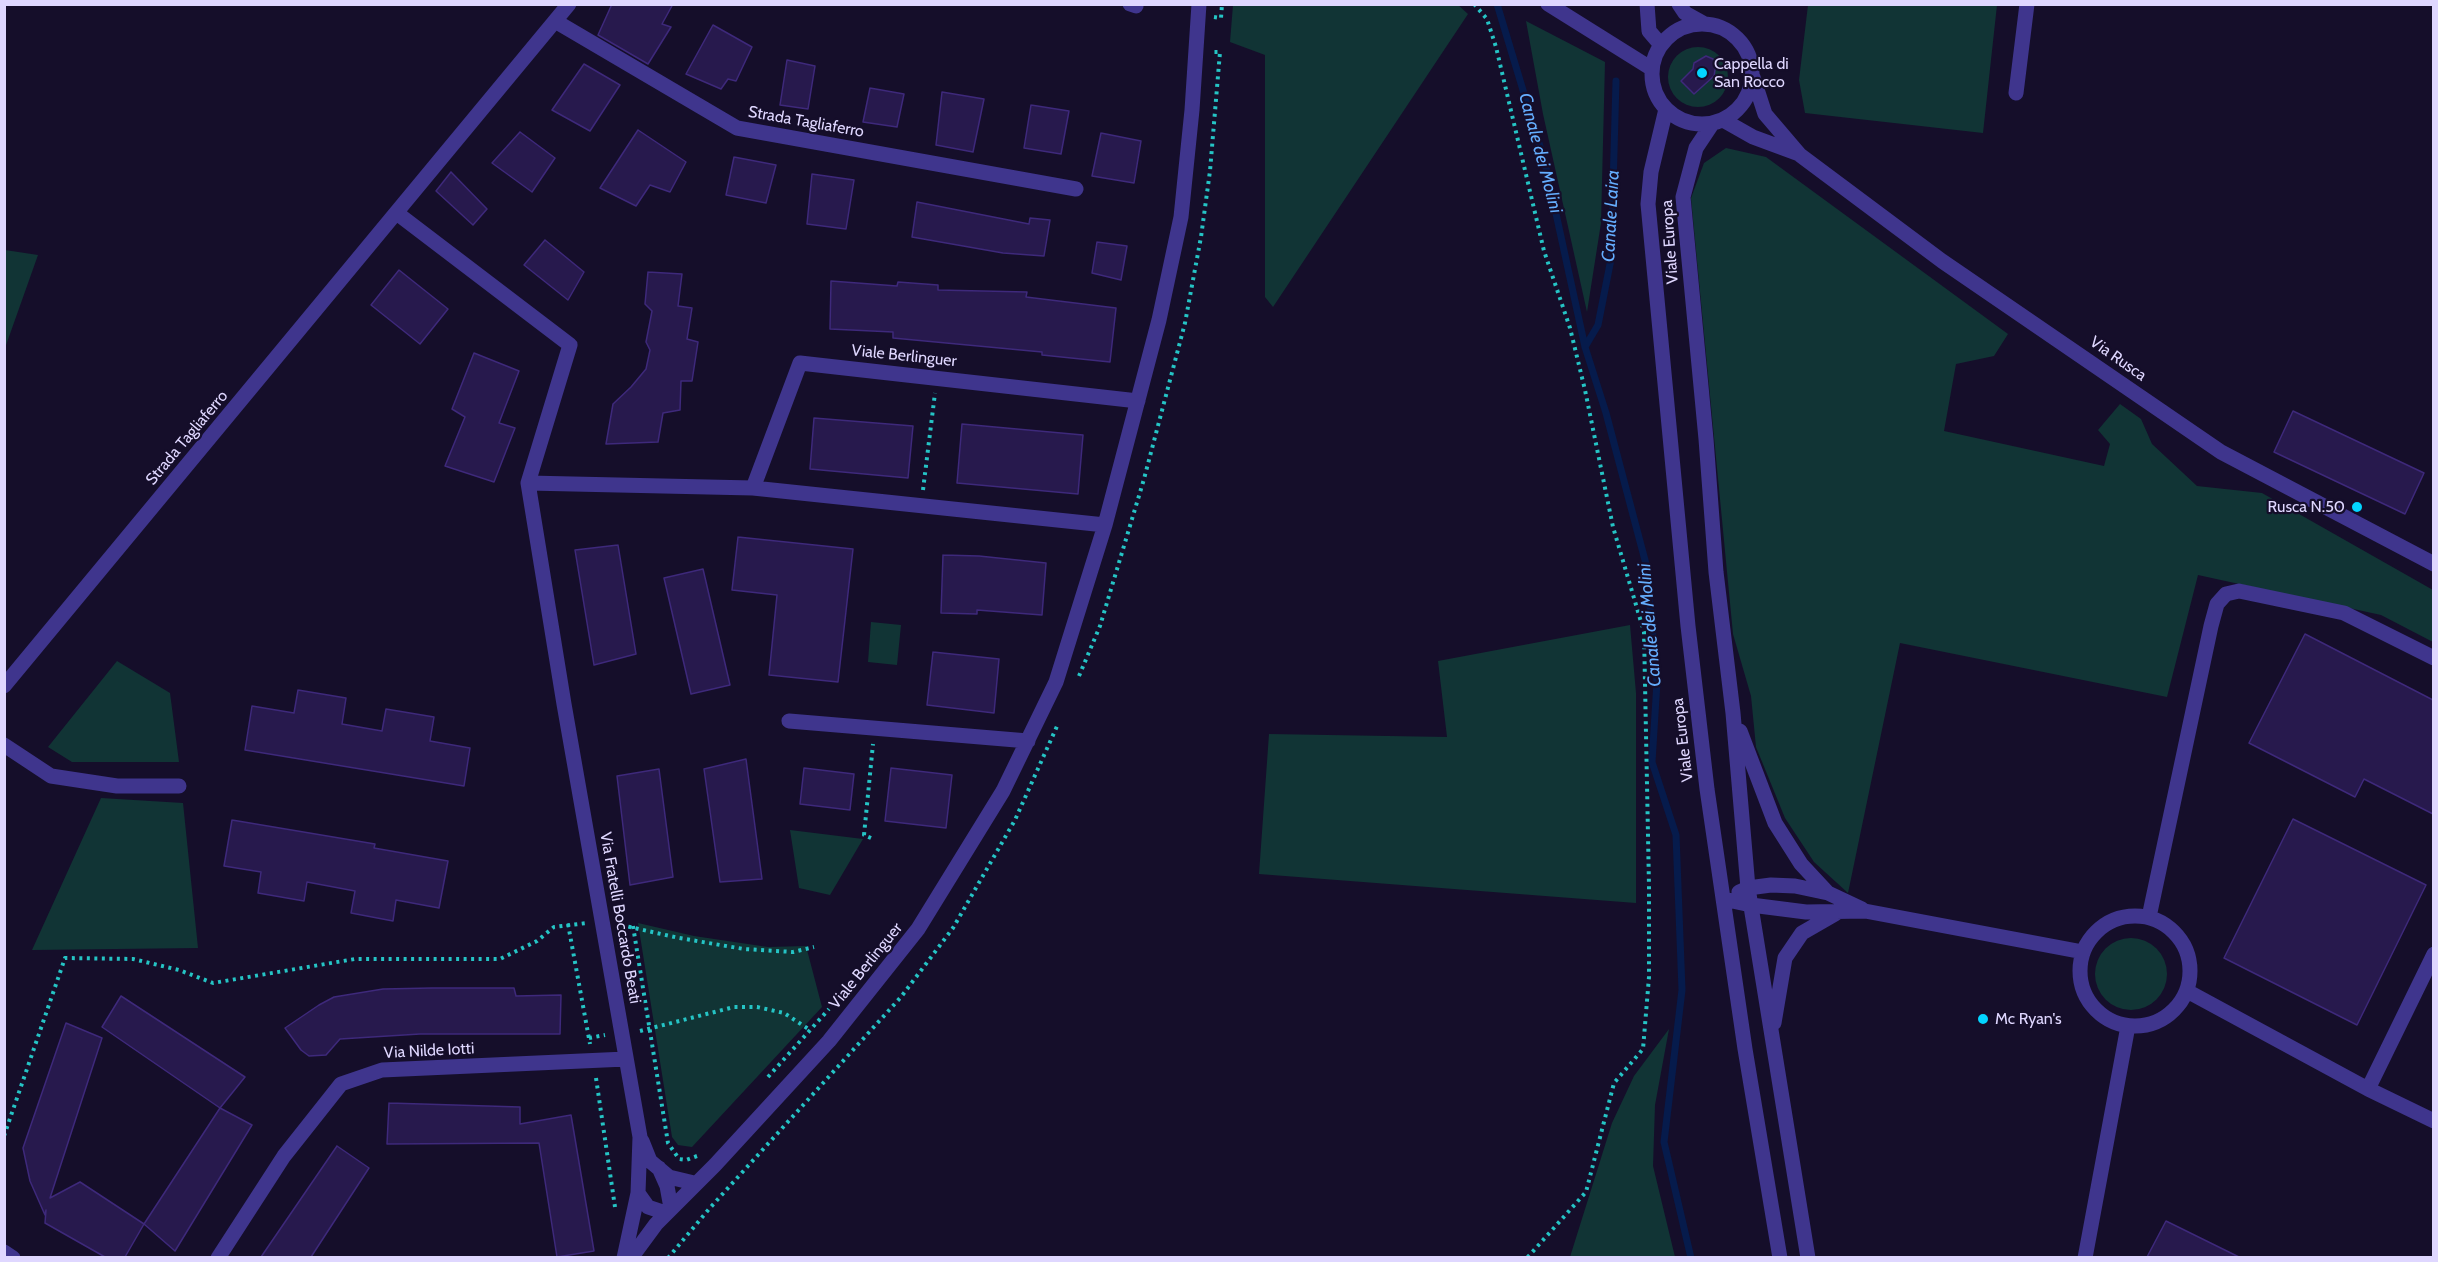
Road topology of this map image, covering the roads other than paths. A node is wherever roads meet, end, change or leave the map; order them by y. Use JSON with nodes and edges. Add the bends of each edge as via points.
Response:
{"nodes":[{"id":1,"x":569,"y":4,"type":"edge"},
{"id":2,"x":1199,"y":4,"type":"edge"},
{"id":3,"x":1548,"y":4,"type":"edge"},
{"id":4,"x":1647,"y":4,"type":"edge"},
{"id":5,"x":1679,"y":4,"type":"edge"},
{"id":6,"x":2027,"y":4,"type":"edge"},
{"id":7,"x":555,"y":21,"type":"junction"},
{"id":8,"x":1703,"y":23,"type":"junction"},
{"id":9,"x":1661,"y":45,"type":"junction"},
{"id":10,"x":1652,"y":69,"type":"junction"},
{"id":11,"x":1753,"y":77,"type":"junction"},
{"id":12,"x":2016,"y":93,"type":"dead end"},
{"id":13,"x":1666,"y":109,"type":"junction"},
{"id":14,"x":1717,"y":122,"type":"junction"},
{"id":15,"x":1800,"y":154,"type":"junction"},
{"id":16,"x":1076,"y":189,"type":"dead end"},
{"id":17,"x":398,"y":214,"type":"junction"},
{"id":18,"x":1138,"y":401,"type":"junction"},
{"id":19,"x":528,"y":483,"type":"junction"},
{"id":20,"x":753,"y":488,"type":"junction"},
{"id":21,"x":1105,"y":525,"type":"junction"},
{"id":22,"x":2433,"y":564,"type":"edge"},
{"id":23,"x":2433,"y":658,"type":"edge"},
{"id":24,"x":4,"y":686,"type":"edge"},
{"id":25,"x":1733,"y":713,"type":"junction"},
{"id":26,"x":789,"y":722,"type":"dead end"},
{"id":27,"x":1028,"y":741,"type":"junction"},
{"id":28,"x":4,"y":745,"type":"edge"},
{"id":29,"x":179,"y":786,"type":"dead end"},
{"id":30,"x":1748,"y":888,"type":"junction"},
{"id":31,"x":1828,"y":892,"type":"junction"},
{"id":32,"x":1723,"y":899,"type":"junction"},
{"id":33,"x":1750,"y":905,"type":"junction"},
{"id":34,"x":1865,"y":911,"type":"junction"},
{"id":35,"x":1839,"y":912,"type":"junction"},
{"id":36,"x":2149,"y":917,"type":"junction"},
{"id":37,"x":2083,"y":952,"type":"junction"},
{"id":38,"x":2433,"y":954,"type":"edge"},
{"id":39,"x":2187,"y":991,"type":"junction"},
{"id":40,"x":2128,"y":1026,"type":"junction"},
{"id":41,"x":1772,"y":1038,"type":"junction"},
{"id":42,"x":626,"y":1059,"type":"junction"},
{"id":43,"x":2367,"y":1089,"type":"junction"},
{"id":44,"x":2433,"y":1120,"type":"edge"},
{"id":45,"x":640,"y":1137,"type":"junction"},
{"id":46,"x":659,"y":1168,"type":"junction"},
{"id":47,"x":694,"y":1183,"type":"junction"},
{"id":48,"x":638,"y":1193,"type":"junction"},
{"id":49,"x":664,"y":1215,"type":"junction"},
{"id":50,"x":4,"y":1252,"type":"edge"},
{"id":51,"x":13,"y":1257,"type":"edge"},
{"id":52,"x":218,"y":1257,"type":"edge"},
{"id":53,"x":624,"y":1257,"type":"edge"},
{"id":54,"x":631,"y":1257,"type":"edge"},
{"id":55,"x":1780,"y":1257,"type":"edge"},
{"id":56,"x":1808,"y":1257,"type":"edge"},
{"id":57,"x":2085,"y":1257,"type":"edge"}],
"edges":[{"from":1,"to":7,"type":"street","name":"Strada Tagliaferro"},
{"from":2,"to":18,"type":"street","name":"Viale Berlinguer","via":[[1180,217]]},
{"from":3,"to":10,"type":"street"},
{"from":4,"to":9,"type":"street","via":[[1649,31]]},
{"from":5,"to":8,"type":"street","via":[[1685,13]]},
{"from":6,"to":12,"type":"street"},
{"from":7,"to":16,"type":"street","name":"Strada Tagliaferro","via":[[736,128]]},
{"from":7,"to":17,"type":"street","name":"Strada Tagliaferro"},
{"from":8,"to":9,"type":"street","via":[[1687,25]]},
{"from":8,"to":11,"type":"street","via":[[1733,33],[1748,53]]},
{"from":9,"to":10,"type":"street"},
{"from":10,"to":13,"type":"street","via":[[1652,83]]},
{"from":11,"to":14,"type":"street","via":[[1744,103]]},
{"from":11,"to":15,"type":"street","name":"Via Rusca","via":[[1765,114]]},
{"from":13,"to":14,"type":"street","via":[[1695,124]]},
{"from":13,"to":32,"type":"street","name":"Viale Europa","via":[[1651,172],[1648,204],[1688,626]]},
{"from":14,"to":15,"type":"street","name":"Via Rusca"},
{"from":14,"to":25,"type":"street","name":"Viale Europa","via":[[1696,148],[1683,197],[1716,572]]},
{"from":15,"to":22,"type":"street","name":"Via Rusca","via":[[1942,261],[2221,452]]},
{"from":17,"to":19,"type":"street","via":[[570,345]]},
{"from":17,"to":24,"type":"street","name":"Strada Tagliaferro"},
{"from":18,"to":20,"type":"street","name":"Viale Berlinguer","via":[[800,363]]},
{"from":18,"to":21,"type":"street","name":"Viale Berlinguer"},
{"from":19,"to":20,"type":"street"},
{"from":19,"to":42,"type":"street","name":"Via Fratelli Boccardo Beati"},
{"from":20,"to":21,"type":"street"},
{"from":21,"to":27,"type":"street","name":"Viale Berlinguer","via":[[1056,682]]},
{"from":23,"to":36,"type":"street","via":[[2344,613],[2239,591],[2226,594],[2217,604],[2211,626]]},
{"from":25,"to":30,"type":"street","name":"Viale Europa"},
{"from":25,"to":31,"type":"street","via":[[1775,823],[1801,864]]},
{"from":26,"to":27,"type":"street"},
{"from":27,"to":47,"type":"street","name":"Viale Berlinguer","via":[[1003,791],[918,929],[829,1041]]},
{"from":28,"to":29,"type":"street","via":[[51,776],[117,786]]},
{"from":30,"to":31,"type":"street","via":[[1795,886]]},
{"from":30,"to":32,"type":"street"},
{"from":30,"to":33,"type":"street","name":"Viale Europa"},
{"from":31,"to":34,"type":"street"},
{"from":32,"to":33,"type":"street"},
{"from":32,"to":55,"type":"street","name":"Viale Europa"},
{"from":33,"to":35,"type":"street"},
{"from":33,"to":41,"type":"street","name":"Viale Europa"},
{"from":34,"to":35,"type":"street"},
{"from":34,"to":37,"type":"street"},
{"from":35,"to":41,"type":"street","via":[[1802,933],[1785,958]]},
{"from":36,"to":37,"type":"street","via":[[2116,919],[2102,927]]},
{"from":36,"to":39,"type":"street","via":[[2166,925],[2188,954]]},
{"from":37,"to":40,"type":"street","via":[[2080,969],[2088,1000],[2105,1017]]},
{"from":38,"to":43,"type":"street"},
{"from":39,"to":40,"type":"street","via":[[2177,1007],[2163,1018],[2146,1025]]},
{"from":39,"to":43,"type":"street"},
{"from":40,"to":57,"type":"street"},
{"from":41,"to":56,"type":"street","name":"Viale Europa"},
{"from":42,"to":45,"type":"street","name":"Via Fratelli Boccardo Beati"},
{"from":42,"to":52,"type":"street","name":"Via Nilde Iotti","via":[[382,1070],[341,1084],[284,1156]]},
{"from":43,"to":44,"type":"street"},
{"from":45,"to":46,"type":"street","name":"Via Fratelli Boccardo Beati","via":[[650,1161]]},
{"from":45,"to":48,"type":"street","name":"Via Fratelli Boccardo Beati"},
{"from":46,"to":47,"type":"street","name":"Via Fratelli Boccardo Beati","via":[[669,1177]]},
{"from":46,"to":49,"type":"street","name":"Via Fratelli Boccardo Beati","via":[[667,1186]]},
{"from":47,"to":49,"type":"street","name":"Viale Berlinguer"},
{"from":48,"to":49,"type":"street","via":[[648,1207]]},
{"from":48,"to":53,"type":"street","name":"Via Fratelli Boccardo Beati"},
{"from":49,"to":54,"type":"street"},
{"from":50,"to":51,"type":"street"}]}
